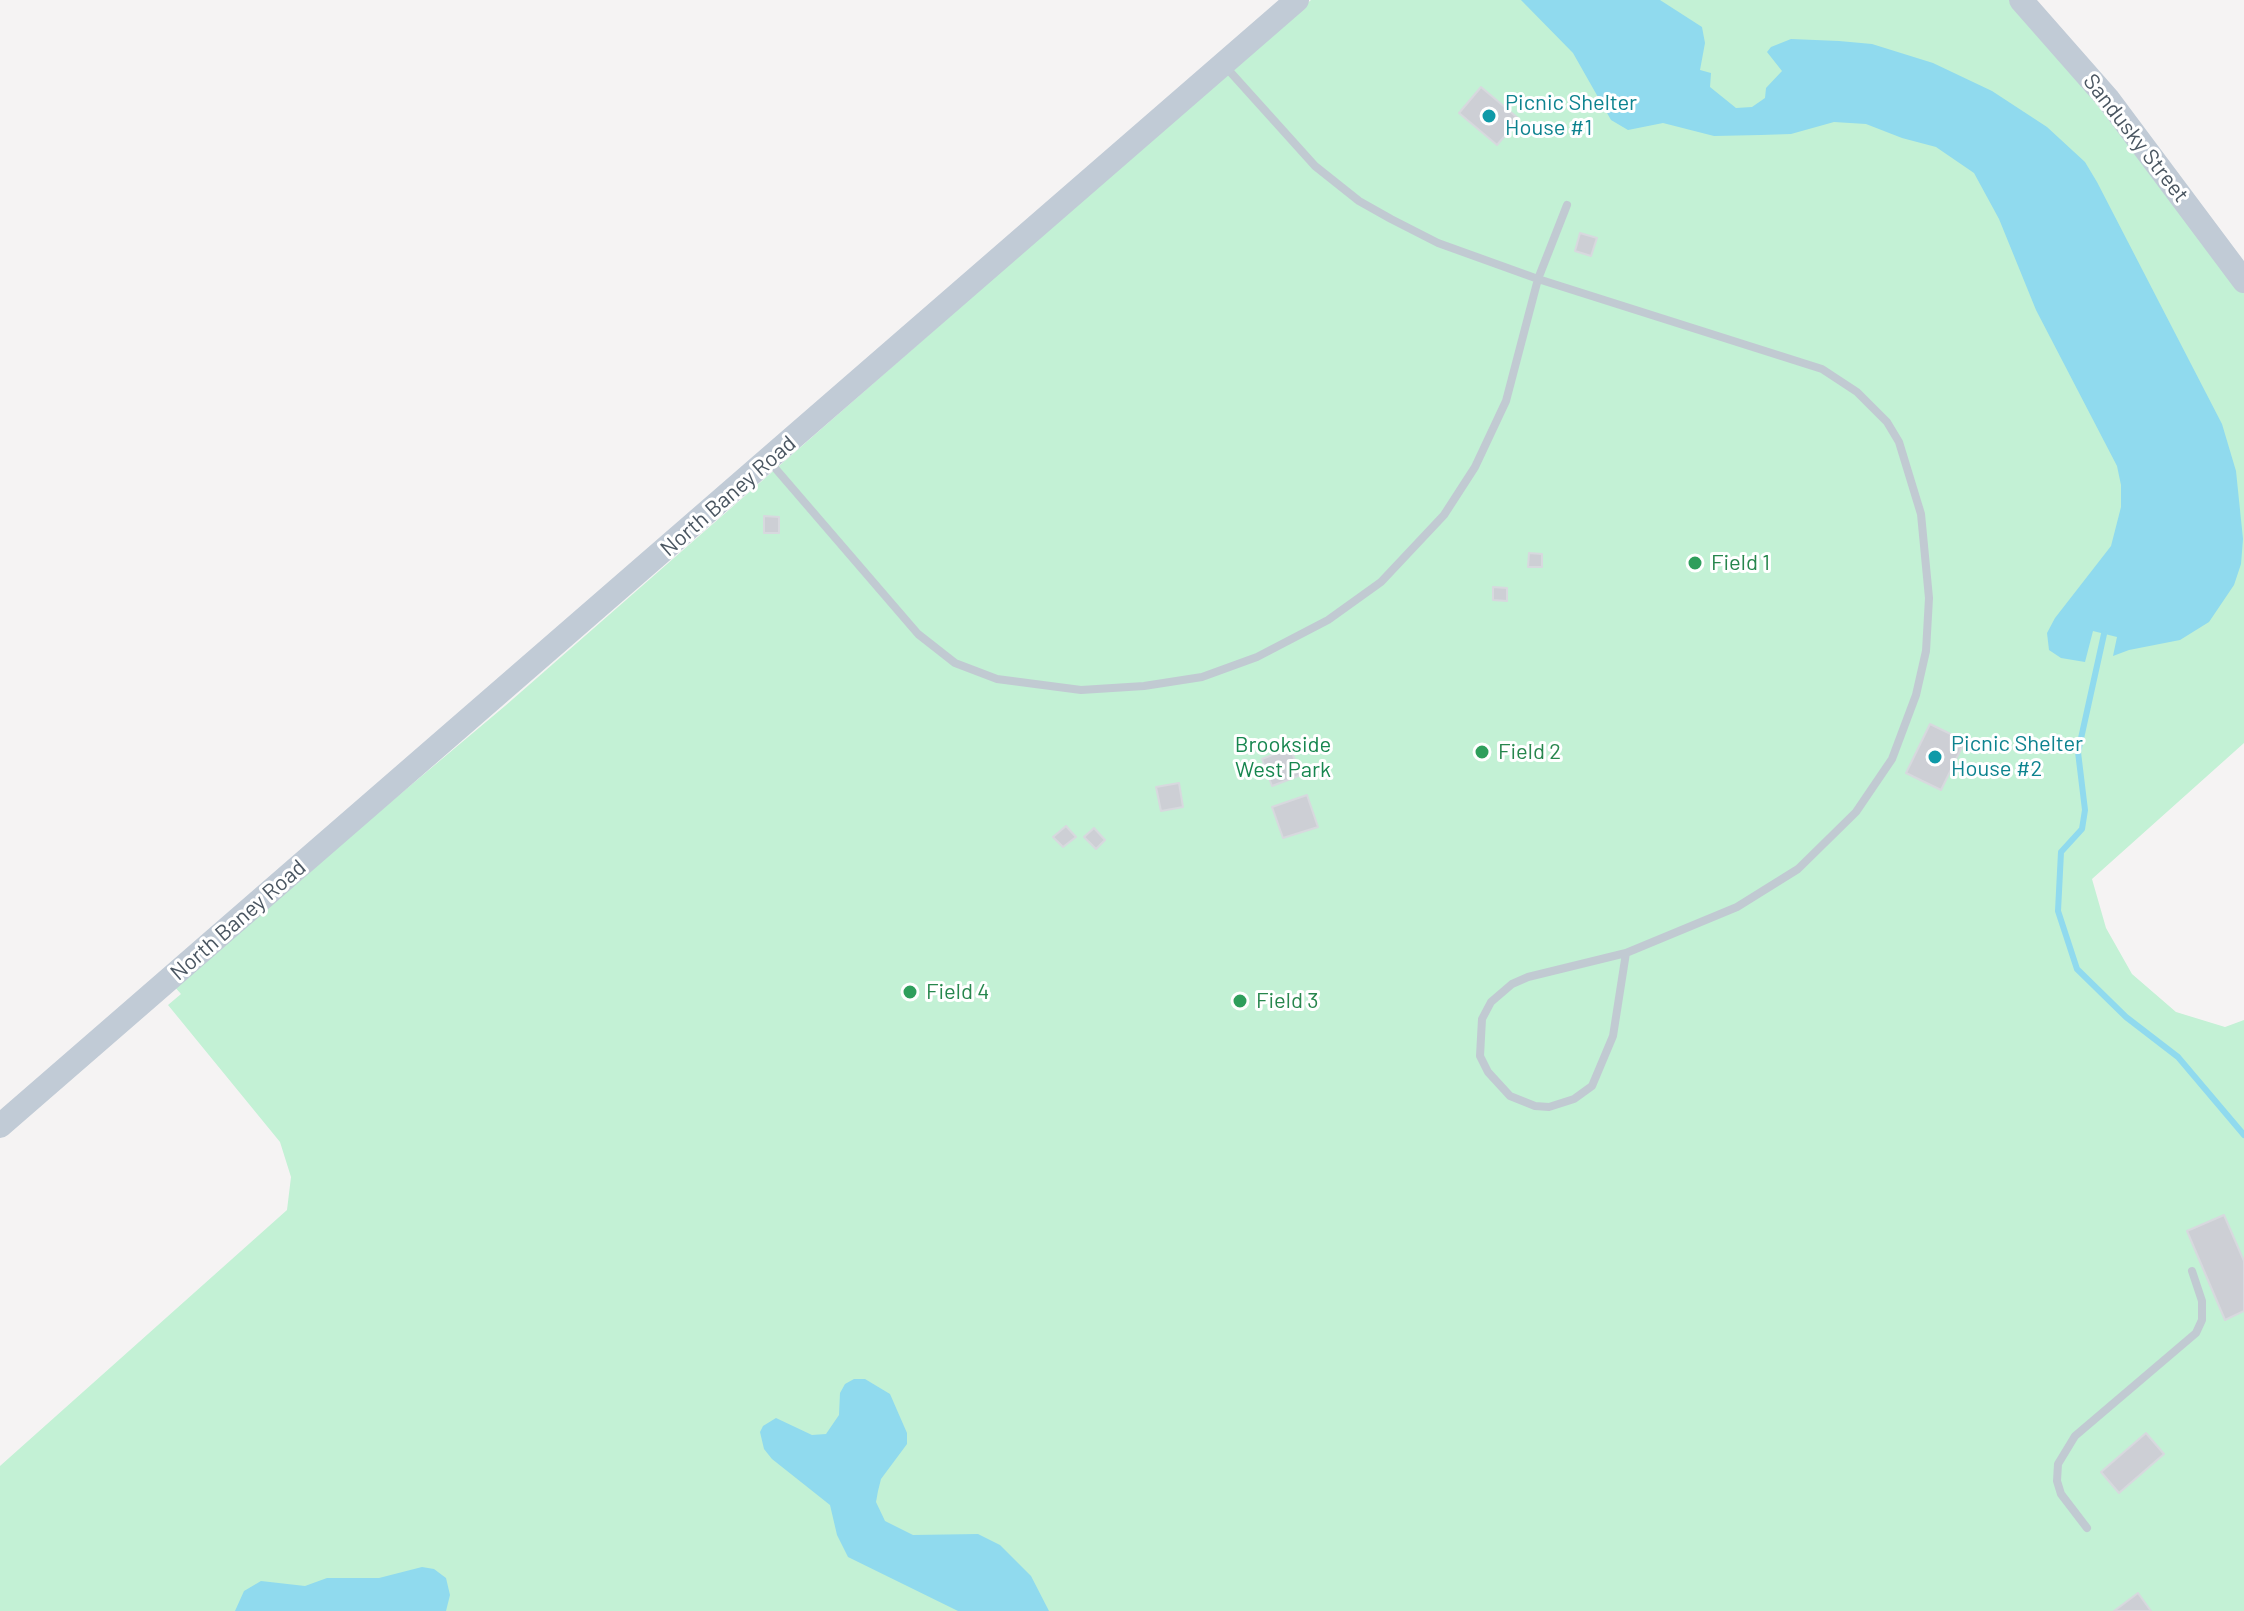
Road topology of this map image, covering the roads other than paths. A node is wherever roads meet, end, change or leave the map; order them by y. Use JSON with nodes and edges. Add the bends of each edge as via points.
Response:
{"nodes":[{"id":1,"x":1297,"y":0,"type":"edge"},
{"id":2,"x":2021,"y":0,"type":"edge"},
{"id":3,"x":1224,"y":64,"type":"junction"},
{"id":4,"x":1567,"y":205,"type":"dead end"},
{"id":5,"x":1538,"y":279,"type":"junction"},
{"id":6,"x":2244,"y":281,"type":"edge"},
{"id":7,"x":769,"y":461,"type":"junction"},
{"id":8,"x":1626,"y":953,"type":"junction"},
{"id":9,"x":0,"y":1126,"type":"edge"},
{"id":10,"x":2192,"y":1271,"type":"dead end"},
{"id":11,"x":2087,"y":1528,"type":"dead end"}],
"edges":[{"from":1,"to":3,"type":"street","name":"North Baney Road"},
{"from":2,"to":6,"type":"street","name":"Sandusky Street","via":[[2137,135]]},
{"from":3,"to":5,"type":"lane","via":[[1283,133],[1359,201],[1438,243]]},
{"from":3,"to":7,"type":"street","name":"North Baney Road"},
{"from":4,"to":5,"type":"lane"},
{"from":5,"to":7,"type":"lane","via":[[1506,401],[1475,467],[1444,515],[1381,582],[1321,625],[1202,677],[1081,690],[997,679],[955,663],[918,634]]},
{"from":5,"to":8,"type":"lane","via":[[1839,378],[1879,414],[1899,442],[1921,514],[1929,598],[1926,651],[1900,744],[1878,782],[1829,841],[1768,890]]},
{"from":7,"to":9,"type":"street","name":"North Baney Road"},
{"from":8,"to":8,"type":"lane","via":[[1528,977],[1491,1002],[1482,1019],[1480,1056],[1510,1096],[1549,1107],[1592,1086],[1613,1036]]},
{"from":10,"to":11,"type":"lane","via":[[2202,1301],[2196,1333],[2075,1436],[2058,1464],[2061,1494]]}]}
